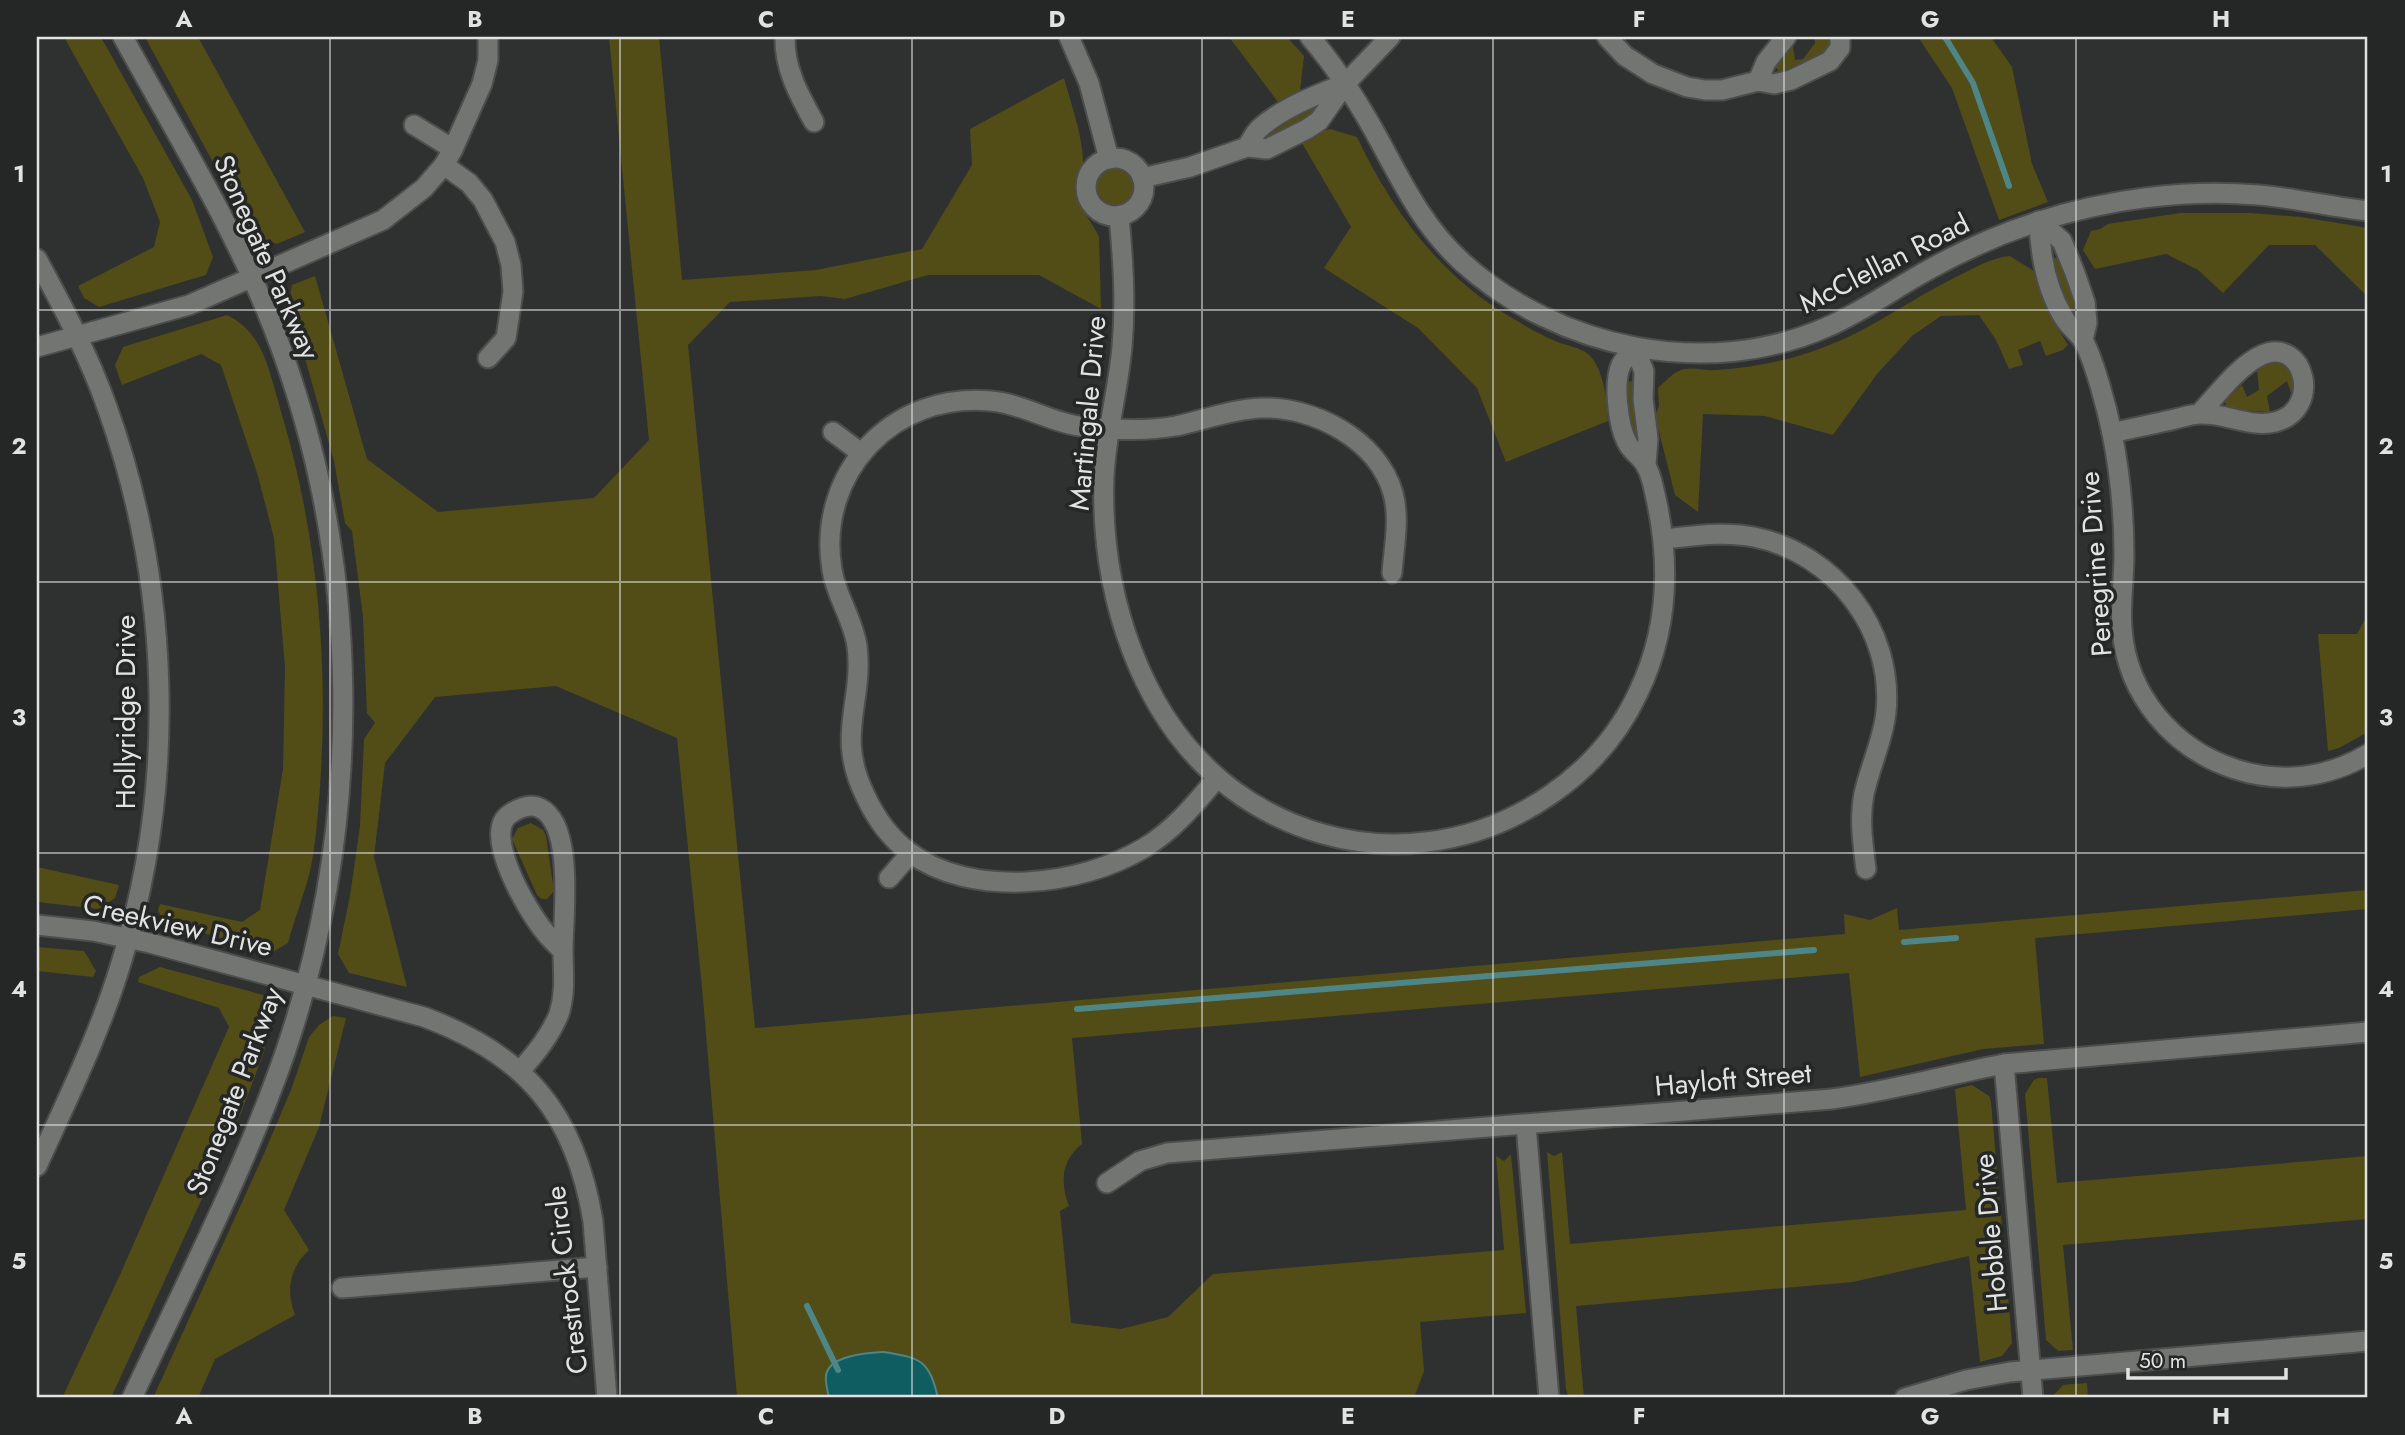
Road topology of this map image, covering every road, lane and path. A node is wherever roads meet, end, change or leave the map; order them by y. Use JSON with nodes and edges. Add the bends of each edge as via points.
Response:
{"nodes":[{"id":1,"x":123,"y":37,"type":"edge"},
{"id":2,"x":488,"y":37,"type":"edge"},
{"id":3,"x":785,"y":37,"type":"edge"},
{"id":4,"x":1069,"y":37,"type":"edge"},
{"id":5,"x":1310,"y":37,"type":"edge"},
{"id":6,"x":1390,"y":37,"type":"edge"},
{"id":7,"x":1607,"y":37,"type":"edge"},
{"id":8,"x":1786,"y":37,"type":"edge"},
{"id":9,"x":1840,"y":37,"type":"edge"},
{"id":10,"x":1758,"y":81,"type":"junction"},
{"id":11,"x":1345,"y":84,"type":"junction"},
{"id":12,"x":814,"y":122,"type":"dead end"},
{"id":13,"x":414,"y":125,"type":"dead end"},
{"id":14,"x":448,"y":157,"type":"junction"},
{"id":15,"x":1109,"y":159,"type":"junction"},
{"id":16,"x":1142,"y":178,"type":"junction"},
{"id":17,"x":2368,"y":211,"type":"edge"},
{"id":18,"x":1119,"y":216,"type":"junction"},
{"id":19,"x":2039,"y":221,"type":"junction"},
{"id":20,"x":37,"y":259,"type":"edge"},
{"id":21,"x":252,"y":279,"type":"junction"},
{"id":22,"x":76,"y":336,"type":"junction"},
{"id":23,"x":2083,"y":340,"type":"junction"},
{"id":24,"x":37,"y":347,"type":"edge"},
{"id":25,"x":1634,"y":347,"type":"junction"},
{"id":26,"x":488,"y":358,"type":"dead end"},
{"id":27,"x":2200,"y":413,"type":"junction"},
{"id":28,"x":1109,"y":428,"type":"junction"},
{"id":29,"x":833,"y":432,"type":"dead end"},
{"id":30,"x":2112,"y":433,"type":"junction"},
{"id":31,"x":860,"y":453,"type":"junction"},
{"id":32,"x":1664,"y":539,"type":"junction"},
{"id":33,"x":1392,"y":573,"type":"dead end"},
{"id":34,"x":2368,"y":754,"type":"edge"},
{"id":35,"x":1217,"y":778,"type":"junction"},
{"id":36,"x":911,"y":854,"type":"junction"},
{"id":37,"x":1866,"y":869,"type":"dead end"},
{"id":38,"x":889,"y":878,"type":"dead end"},
{"id":39,"x":37,"y":925,"type":"edge"},
{"id":40,"x":128,"y":938,"type":"junction"},
{"id":41,"x":563,"y":951,"type":"junction"},
{"id":42,"x":306,"y":985,"type":"junction"},
{"id":43,"x":2368,"y":1032,"type":"edge"},
{"id":44,"x":2004,"y":1064,"type":"junction"},
{"id":45,"x":520,"y":1071,"type":"junction"},
{"id":46,"x":1526,"y":1125,"type":"junction"},
{"id":47,"x":37,"y":1166,"type":"edge"},
{"id":48,"x":1107,"y":1182,"type":"dead end"},
{"id":49,"x":597,"y":1267,"type":"junction"},
{"id":50,"x":342,"y":1289,"type":"dead end"},
{"id":51,"x":2368,"y":1341,"type":"edge"},
{"id":52,"x":2030,"y":1370,"type":"junction"},
{"id":53,"x":132,"y":1398,"type":"edge"},
{"id":54,"x":607,"y":1398,"type":"edge"},
{"id":55,"x":1549,"y":1398,"type":"edge"},
{"id":56,"x":1905,"y":1398,"type":"edge"},
{"id":57,"x":2033,"y":1398,"type":"edge"}],
"edges":[{"from":1,"to":21,"type":"street","name":"Stonegate Parkway"},
{"from":2,"to":14,"type":"street","via":[[482,84]]},
{"from":3,"to":12,"type":"street","via":[[795,87]]},
{"from":4,"to":15,"type":"street","via":[[1089,83]]},
{"from":5,"to":11,"type":"street","name":"McClellan Road"},
{"from":6,"to":11,"type":"street"},
{"from":7,"to":10,"type":"street","via":[[1637,65],[1686,87],[1722,90]]},
{"from":8,"to":10,"type":"street"},
{"from":9,"to":10,"type":"street","via":[[1836,55],[1824,65],[1782,84]]},
{"from":11,"to":16,"type":"street","via":[[1319,121],[1267,149],[1247,147]]},
{"from":11,"to":25,"type":"street","name":"McClellan Road","via":[[1416,210],[1462,261],[1528,309],[1575,330]]},
{"from":13,"to":14,"type":"street"},
{"from":14,"to":21,"type":"street","via":[[410,200],[383,220]]},
{"from":14,"to":26,"type":"street","via":[[483,200],[505,242],[511,265],[513,292],[506,338]]},
{"from":15,"to":16,"type":"street","via":[[1129,162]]},
{"from":15,"to":18,"type":"street","via":[[1094,167],[1087,192],[1095,208]]},
{"from":16,"to":18,"type":"street","via":[[1139,202]]},
{"from":17,"to":19,"type":"street","name":"McClellan Road","via":[[2270,196],[2212,193],[2118,202]]},
{"from":18,"to":28,"type":"street","name":"Martingale Drive","via":[[1124,309]]},
{"from":19,"to":23,"type":"street","name":"Peregrine Drive","via":[[2049,284],[2070,328]]},
{"from":19,"to":23,"type":"street","name":"Peregrine Drive","via":[[2062,241],[2075,273],[2085,302]]},
{"from":19,"to":25,"type":"street","name":"McClellan Road","via":[[1971,248],[1867,308],[1798,338],[1722,351]]},
{"from":20,"to":22,"type":"street","name":"Hollyridge Drive"},
{"from":21,"to":22,"type":"street","via":[[165,313]]},
{"from":21,"to":42,"type":"street","name":"Stonegate Parkway","via":[[289,372],[318,478],[333,553],[341,641],[339,802]]},
{"from":22,"to":24,"type":"street"},
{"from":22,"to":40,"type":"street","name":"Hollyridge Drive","via":[[122,452],[148,560],[158,637],[155,794],[148,851]]},
{"from":23,"to":30,"type":"street","name":"Peregrine Drive"},
{"from":25,"to":32,"type":"street","name":"Martingale Drive","via":[[1621,366],[1617,395],[1621,423],[1628,444],[1646,464]]},
{"from":27,"to":27,"type":"street","via":[[2245,422],[2275,422],[2298,405],[2304,376],[2286,355],[2269,353],[2251,361]]},
{"from":27,"to":30,"type":"street"},
{"from":28,"to":31,"type":"street","via":[[1060,422],[995,401],[954,401],[914,414]]},
{"from":28,"to":33,"type":"street","via":[[1158,429],[1262,408],[1301,413],[1333,425],[1368,451],[1393,492]]},
{"from":28,"to":35,"type":"street","name":"Martingale Drive","via":[[1106,526],[1126,633],[1142,677],[1161,710]]},
{"from":29,"to":31,"type":"street"},
{"from":30,"to":34,"type":"street","name":"Peregrine Drive","via":[[2123,515],[2123,644],[2135,679],[2163,724],[2212,760],[2258,775],[2311,775],[2341,768]]},
{"from":31,"to":36,"type":"street","via":[[840,489],[830,531],[832,571],[856,644],[858,665],[850,746],[869,805],[894,840]]},
{"from":32,"to":35,"type":"street","name":"Martingale Drive","via":[[1664,617],[1639,693],[1599,751],[1561,788],[1531,807],[1449,838],[1382,844],[1296,826]]},
{"from":32,"to":37,"type":"street","via":[[1715,533],[1769,541],[1815,562],[1842,585],[1863,613],[1879,648],[1886,689],[1883,731],[1863,803]]},
{"from":35,"to":36,"type":"street","via":[[1180,820],[1145,848],[1070,877],[986,881],[942,870]]},
{"from":36,"to":38,"type":"street"},
{"from":39,"to":40,"type":"street","name":"Creekview Drive"},
{"from":40,"to":42,"type":"street","name":"Creekview Drive"},
{"from":40,"to":47,"type":"street","name":"Hollyridge Drive","via":[[101,1022]]},
{"from":41,"to":41,"type":"street","via":[[566,886],[558,836],[547,813],[527,806],[506,816],[500,844],[531,913]]},
{"from":41,"to":45,"type":"street","via":[[566,973],[559,1013],[544,1043]]},
{"from":42,"to":45,"type":"street","name":"Crestrock Circle","via":[[462,1031]]},
{"from":42,"to":53,"type":"street","name":"Stonegate Parkway","via":[[284,1056],[243,1158]]},
{"from":43,"to":44,"type":"street","name":"Hayloft Street"},
{"from":44,"to":46,"type":"street","name":"Hayloft Street","via":[[1899,1089],[1832,1099]]},
{"from":44,"to":52,"type":"street","name":"Hobble Drive"},
{"from":45,"to":49,"type":"street","name":"Crestrock Circle","via":[[551,1108],[573,1147],[588,1192]]},
{"from":46,"to":48,"type":"street","name":"Hayloft Street","via":[[1167,1153],[1140,1161]]},
{"from":46,"to":55,"type":"street"},
{"from":49,"to":50,"type":"street"},
{"from":49,"to":54,"type":"street","name":"Crestrock Circle"},
{"from":51,"to":52,"type":"street"},
{"from":52,"to":56,"type":"street","via":[[1966,1380]]},
{"from":52,"to":57,"type":"street","name":"Hobble Drive"}]}
